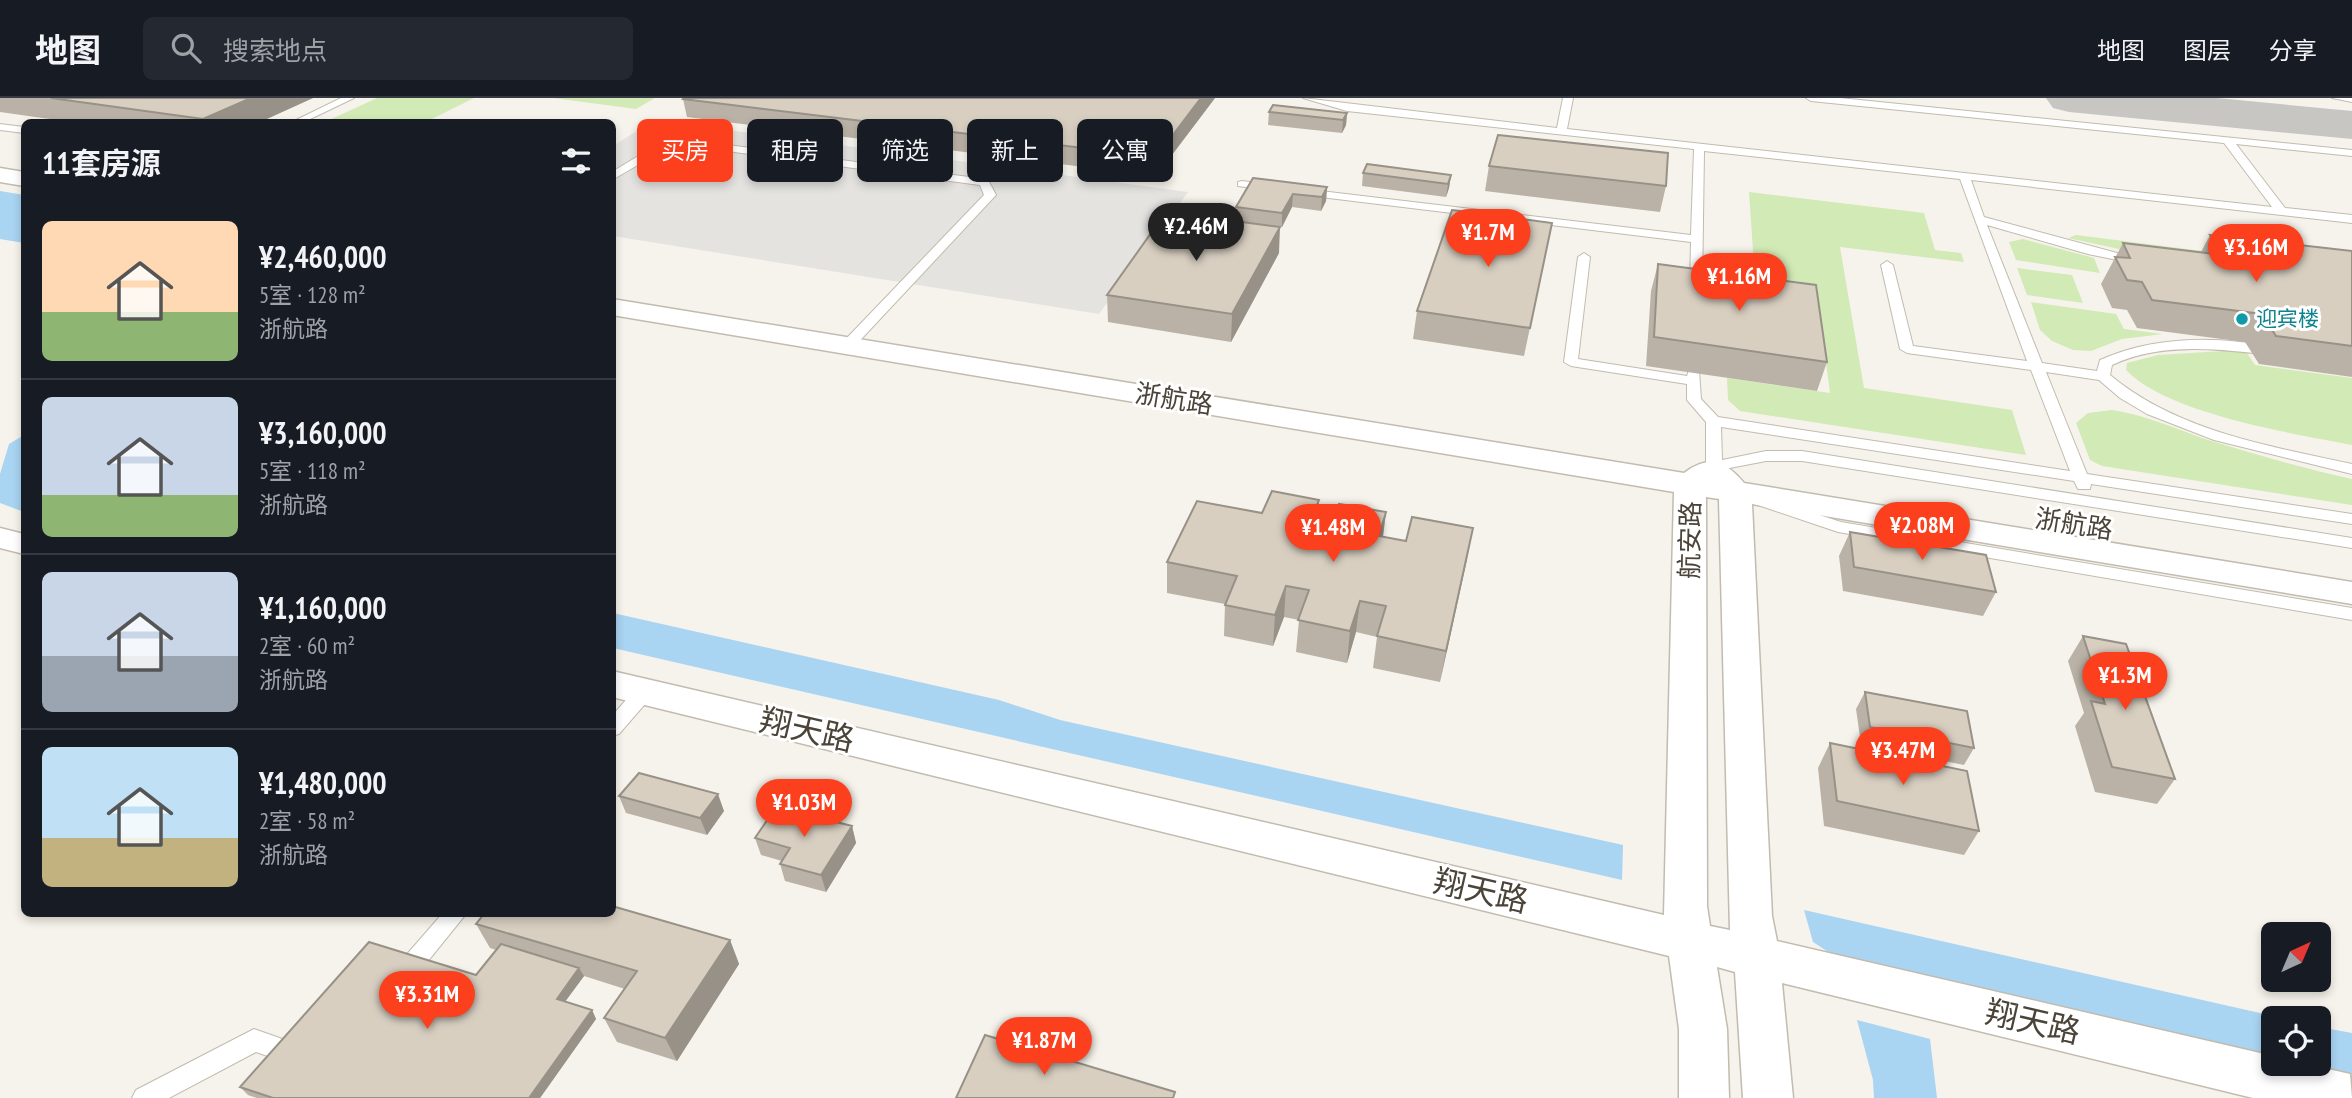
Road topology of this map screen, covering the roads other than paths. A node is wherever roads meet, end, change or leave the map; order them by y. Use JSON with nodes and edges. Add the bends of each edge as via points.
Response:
{"nodes":[{"id":1,"x":349,"y":98,"type":"edge"},
{"id":2,"x":1308,"y":98,"type":"edge"},
{"id":3,"x":1568,"y":98,"type":"edge"},
{"id":4,"x":1811,"y":98,"type":"edge"},
{"id":5,"x":2337,"y":98,"type":"edge"},
{"id":6,"x":2352,"y":99,"type":"edge"},
{"id":7,"x":304,"y":119,"type":"edge"},
{"id":8,"x":0,"y":127,"type":"edge"},
{"id":9,"x":21,"y":130,"type":"edge"},
{"id":10,"x":1561,"y":132,"type":"junction"},
{"id":11,"x":2227,"y":140,"type":"junction"},
{"id":12,"x":1699,"y":147,"type":"junction"},
{"id":13,"x":2352,"y":153,"type":"edge"},
{"id":14,"x":0,"y":161,"type":"edge"},
{"id":15,"x":21,"y":164,"type":"edge"},
{"id":16,"x":0,"y":175,"type":"edge"},
{"id":17,"x":616,"y":175,"type":"edge"},
{"id":18,"x":1964,"y":176,"type":"junction"},
{"id":19,"x":21,"y":178,"type":"edge"},
{"id":20,"x":1241,"y":184,"type":"dead end"},
{"id":21,"x":1283,"y":189,"type":"edge"},
{"id":22,"x":1297,"y":191,"type":"edge"},
{"id":23,"x":2281,"y":211,"type":"junction"},
{"id":24,"x":2352,"y":219,"type":"edge"},
{"id":25,"x":1981,"y":220,"type":"junction"},
{"id":26,"x":1697,"y":239,"type":"junction"},
{"id":27,"x":1584,"y":257,"type":"dead end"},
{"id":28,"x":2157,"y":264,"type":"edge"},
{"id":29,"x":1886,"y":265,"type":"dead end"},
{"id":30,"x":616,"y":290,"type":"edge"},
{"id":31,"x":1696,"y":297,"type":"edge"},
{"id":32,"x":616,"y":308,"type":"edge"},
{"id":33,"x":855,"y":338,"type":"junction"},
{"id":34,"x":2290,"y":354,"type":"edge"},
{"id":35,"x":2036,"y":367,"type":"junction"},
{"id":36,"x":2103,"y":376,"type":"junction"},
{"id":37,"x":1713,"y":421,"type":"junction"},
{"id":38,"x":2352,"y":469,"type":"edge"},
{"id":39,"x":2081,"y":478,"type":"junction"},
{"id":40,"x":1713,"y":481,"type":"junction"},
{"id":41,"x":2091,"y":501,"type":"junction"},
{"id":42,"x":2352,"y":519,"type":"edge"},
{"id":43,"x":0,"y":538,"type":"edge"},
{"id":44,"x":21,"y":543,"type":"edge"},
{"id":45,"x":2352,"y":543,"type":"edge"},
{"id":46,"x":2352,"y":568,"type":"edge"},
{"id":47,"x":2352,"y":593,"type":"edge"},
{"id":48,"x":2352,"y":614,"type":"edge"},
{"id":49,"x":629,"y":688,"type":"edge"},
{"id":50,"x":616,"y":719,"type":"edge"},
{"id":51,"x":452,"y":917,"type":"edge"},
{"id":52,"x":1690,"y":941,"type":"junction"},
{"id":53,"x":1757,"y":957,"type":"junction"},
{"id":54,"x":386,"y":995,"type":"edge"},
{"id":55,"x":314,"y":1061,"type":"edge"},
{"id":56,"x":145,"y":1098,"type":"edge"},
{"id":57,"x":1704,"y":1098,"type":"edge"},
{"id":58,"x":1768,"y":1098,"type":"edge"},
{"id":59,"x":2350,"y":1098,"type":"edge"}],
"edges":[{"from":1,"to":7,"type":"lane"},
{"from":2,"to":10,"type":"lane","via":[[1347,108]]},
{"from":3,"to":10,"type":"lane"},
{"from":4,"to":11,"type":"lane"},
{"from":5,"to":6,"type":"lane"},
{"from":8,"to":9,"type":"lane"},
{"from":10,"to":12,"type":"lane"},
{"from":11,"to":13,"type":"lane"},
{"from":11,"to":23,"type":"lane"},
{"from":12,"to":18,"type":"lane"},
{"from":12,"to":26,"type":"lane"},
{"from":14,"to":15,"type":"street"},
{"from":16,"to":19,"type":"street"},
{"from":17,"to":33,"type":"lane","via":[[657,149],[697,144],[984,182],[990,194]]},
{"from":18,"to":23,"type":"lane"},
{"from":18,"to":25,"type":"lane"},
{"from":20,"to":21,"type":"lane"},
{"from":22,"to":26,"type":"lane"},
{"from":23,"to":24,"type":"lane"},
{"from":25,"to":28,"type":"lane"},
{"from":25,"to":35,"type":"lane"},
{"from":26,"to":31,"type":"lane"},
{"from":27,"to":37,"type":"lane","via":[[1571,362],[1694,377],[1694,400]]},
{"from":29,"to":35,"type":"lane","via":[[1907,349]]},
{"from":30,"to":33,"type":"street","name":"浙航路"},
{"from":32,"to":33,"type":"street","name":"浙航路"},
{"from":33,"to":40,"type":"street","name":"浙航路"},
{"from":34,"to":36,"type":"lane","via":[[2208,346],[2149,349],[2105,363]]},
{"from":35,"to":36,"type":"lane"},
{"from":35,"to":39,"type":"lane"},
{"from":36,"to":38,"type":"lane","via":[[2116,391],[2142,406],[2203,431]]},
{"from":37,"to":39,"type":"lane"},
{"from":37,"to":40,"type":"lane"},
{"from":39,"to":41,"type":"lane"},
{"from":39,"to":42,"type":"lane"},
{"from":40,"to":41,"type":"lane","name":"浙航路","via":[[1766,456],[1802,456]]},
{"from":40,"to":46,"type":"street","name":"浙航路"},
{"from":40,"to":47,"type":"street","name":"浙航路"},
{"from":40,"to":48,"type":"lane","name":"浙航路","via":[[1838,527]]},
{"from":40,"to":52,"type":"street","name":"航安路","via":[[1685,906]]},
{"from":40,"to":53,"type":"street","name":"航安路"},
{"from":41,"to":45,"type":"lane","name":"浙航路"},
{"from":43,"to":44,"type":"street"},
{"from":49,"to":50,"type":"lane"},
{"from":49,"to":52,"type":"street","name":"翔天路"},
{"from":51,"to":54,"type":"lane"},
{"from":52,"to":53,"type":"street","name":"翔天路"},
{"from":52,"to":57,"type":"street","name":"航安路","via":[[1703,1029]]},
{"from":53,"to":58,"type":"street","name":"航安路"},
{"from":53,"to":59,"type":"street","name":"翔天路"},
{"from":55,"to":56,"type":"lane","via":[[254,1040]]}]}
